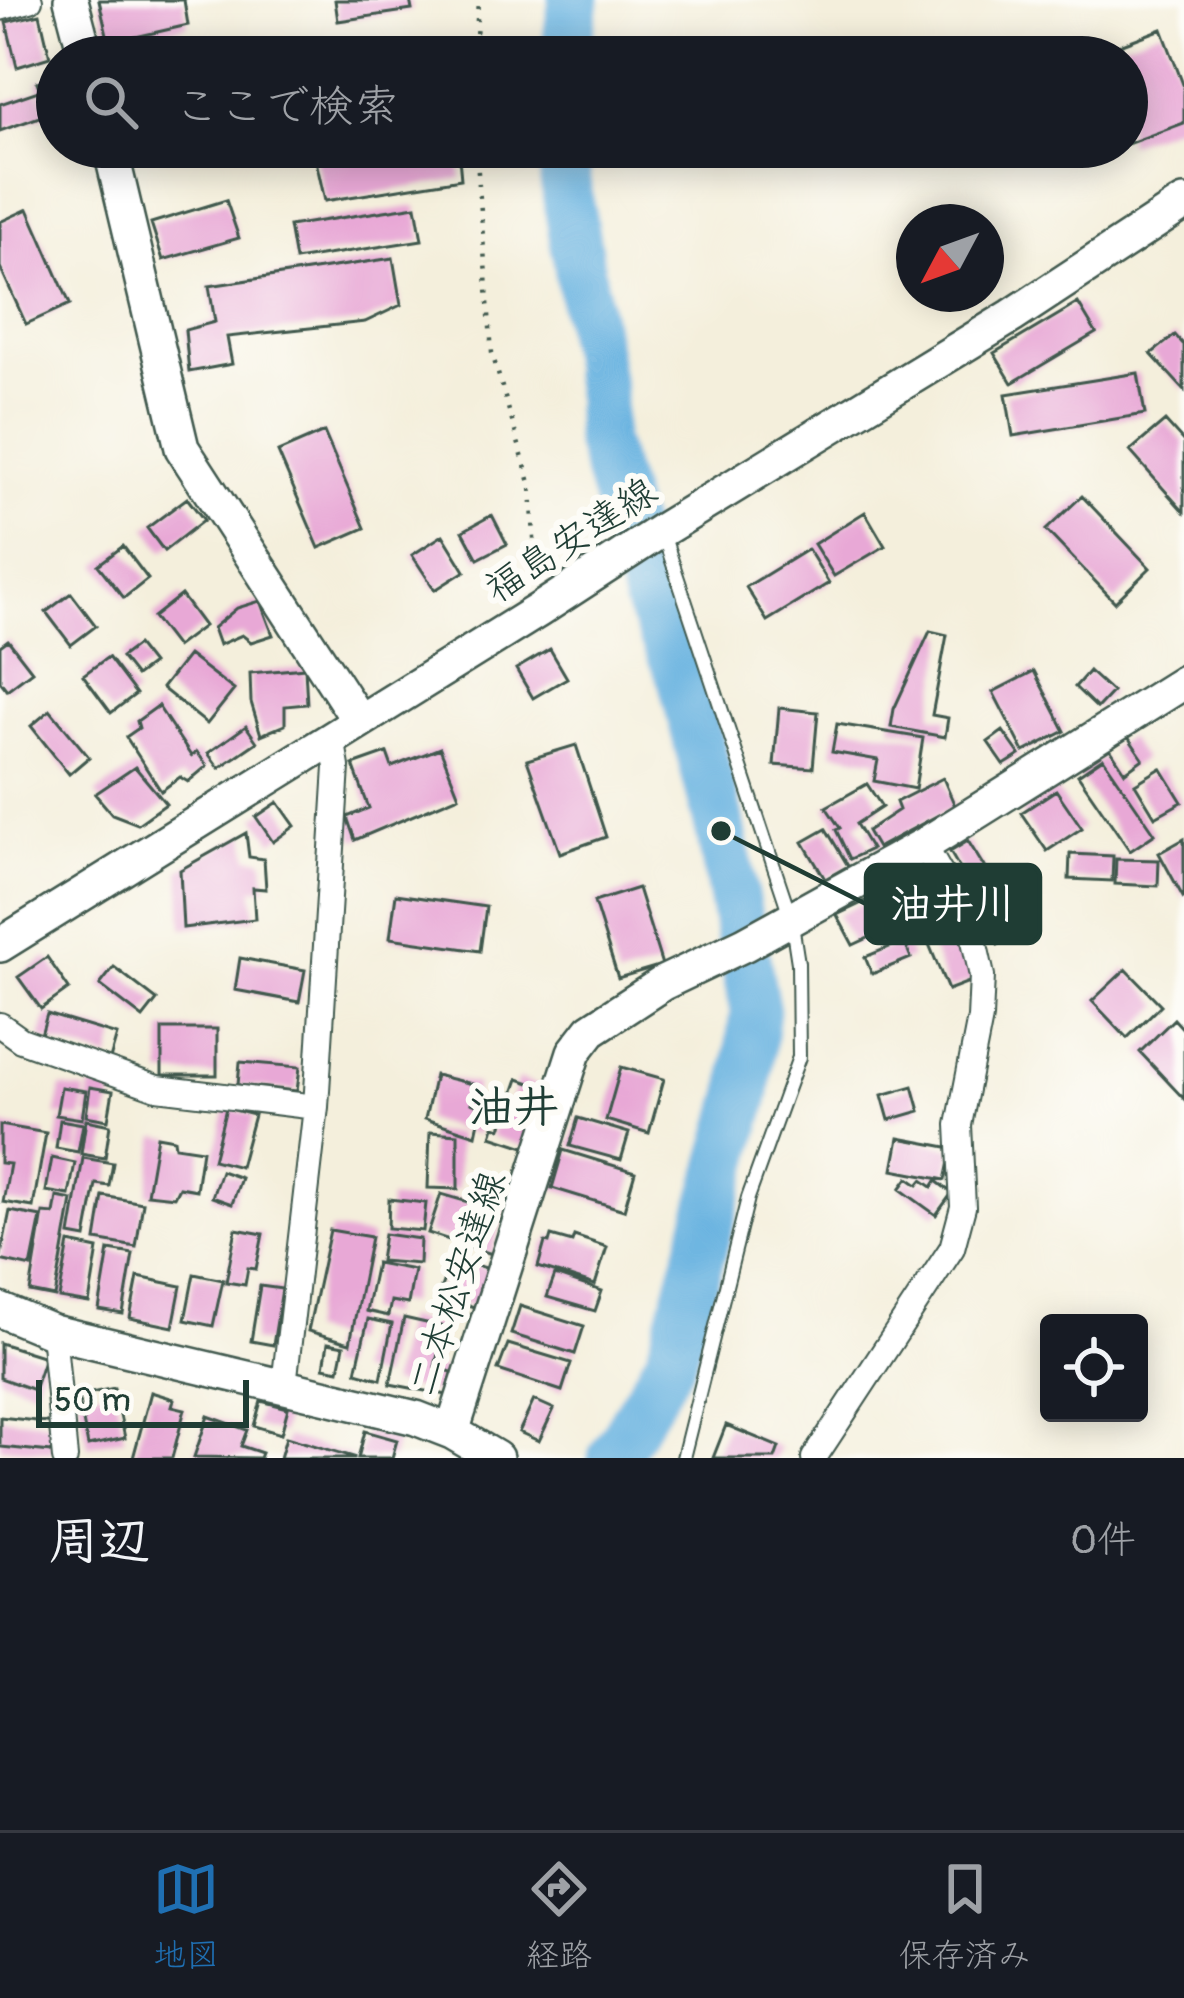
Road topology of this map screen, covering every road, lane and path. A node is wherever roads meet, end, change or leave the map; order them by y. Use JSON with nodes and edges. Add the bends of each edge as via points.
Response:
{"nodes":[{"id":1,"x":30,"y":0,"type":"edge"},
{"id":2,"x":70,"y":0,"type":"edge"},
{"id":3,"x":478,"y":0,"type":"edge"},
{"id":4,"x":0,"y":8,"type":"edge"},
{"id":5,"x":80,"y":36,"type":"edge"},
{"id":6,"x":476,"y":36,"type":"edge"},
{"id":7,"x":115,"y":168,"type":"edge"},
{"id":8,"x":478,"y":168,"type":"edge"},
{"id":9,"x":1184,"y":203,"type":"edge"},
{"id":10,"x":662,"y":530,"type":"junction"},
{"id":11,"x":543,"y":607,"type":"junction"},
{"id":12,"x":1184,"y":682,"type":"edge"},
{"id":13,"x":345,"y":729,"type":"junction"},
{"id":14,"x":924,"y":845,"type":"junction"},
{"id":15,"x":790,"y":918,"type":"junction"},
{"id":16,"x":0,"y":945,"type":"edge"},
{"id":17,"x":0,"y":1025,"type":"edge"},
{"id":18,"x":316,"y":1107,"type":"junction"},
{"id":19,"x":0,"y":1310,"type":"edge"},
{"id":20,"x":53,"y":1332,"type":"junction"},
{"id":21,"x":284,"y":1385,"type":"junction"},
{"id":22,"x":452,"y":1432,"type":"junction"},
{"id":23,"x":65,"y":1458,"type":"edge"},
{"id":24,"x":496,"y":1458,"type":"edge"},
{"id":25,"x":683,"y":1458,"type":"edge"},
{"id":26,"x":814,"y":1458,"type":"edge"}],
"edges":[{"from":1,"to":4,"type":"street"},
{"from":2,"to":5,"type":"main road"},
{"from":3,"to":6,"type":"path"},
{"from":7,"to":13,"type":"main road","via":[[182,448]]},
{"from":8,"to":11,"type":"path","via":[[492,352],[531,486]]},
{"from":9,"to":10,"type":"main road","name":"福島安達線"},
{"from":10,"to":11,"type":"main road","name":"福島安達線"},
{"from":10,"to":15,"type":"lane"},
{"from":11,"to":13,"type":"main road","name":"福島安達線"},
{"from":12,"to":14,"type":"main road","name":"二本松安達線"},
{"from":13,"to":16,"type":"main road","name":"福島安達線"},
{"from":13,"to":18,"type":"street"},
{"from":14,"to":15,"type":"main road","name":"二本松安達線"},
{"from":14,"to":26,"type":"street","via":[[971,927],[982,976],[959,1125],[962,1207],[952,1248]]},
{"from":15,"to":22,"type":"main road","name":"二本松安達線","via":[[663,983],[591,1030],[574,1052]]},
{"from":15,"to":25,"type":"lane","via":[[799,1057],[748,1198]]},
{"from":17,"to":18,"type":"street","via":[[21,1040],[157,1088]]},
{"from":18,"to":21,"type":"street"},
{"from":19,"to":20,"type":"main road","name":"二本松安達線"},
{"from":20,"to":21,"type":"main road","name":"二本松安達線"},
{"from":20,"to":23,"type":"street"},
{"from":21,"to":22,"type":"main road","name":"二本松安達線"},
{"from":22,"to":24,"type":"main road"}]}
